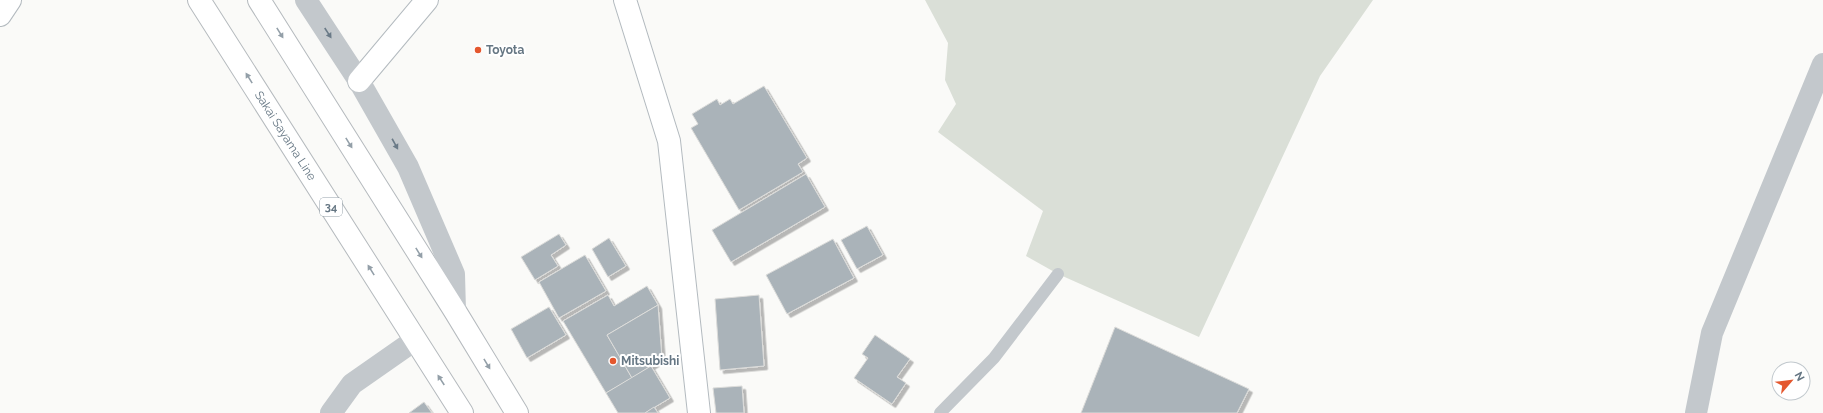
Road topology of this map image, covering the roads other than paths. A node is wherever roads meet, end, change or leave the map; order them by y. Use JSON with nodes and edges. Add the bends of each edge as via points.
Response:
{"nodes":[{"id":1,"x":10,"y":0,"type":"edge"},
{"id":2,"x":200,"y":0,"type":"edge"},
{"id":3,"x":259,"y":0,"type":"edge"},
{"id":4,"x":306,"y":0,"type":"edge"},
{"id":5,"x":427,"y":0,"type":"edge"},
{"id":6,"x":625,"y":0,"type":"edge"},
{"id":7,"x":0,"y":15,"type":"edge"},
{"id":8,"x":1823,"y":64,"type":"edge"},
{"id":9,"x":359,"y":81,"type":"junction"},
{"id":10,"x":1058,"y":274,"type":"dead end"},
{"id":11,"x":455,"y":311,"type":"junction"},
{"id":12,"x":415,"y":340,"type":"junction"},
{"id":13,"x":331,"y":413,"type":"edge"},
{"id":14,"x":462,"y":413,"type":"edge"},
{"id":15,"x":517,"y":413,"type":"edge"},
{"id":16,"x":699,"y":413,"type":"edge"},
{"id":17,"x":940,"y":413,"type":"edge"},
{"id":18,"x":1696,"y":413,"type":"edge"}],
"edges":[{"from":1,"to":7,"type":"main road"},
{"from":12,"to":2,"type":"main road","name":"Sakai Sayama Line","number":"34","one_way":true},
{"from":3,"to":11,"type":"main road","one_way":true},
{"from":4,"to":9,"type":"street","one_way":true},
{"from":5,"to":9,"type":"main road"},
{"from":6,"to":16,"type":"main road","via":[[669,141]]},
{"from":8,"to":18,"type":"street","via":[[1712,333]]},
{"from":9,"to":11,"type":"street","one_way":true,"via":[[408,167],[454,274]]},
{"from":10,"to":17,"type":"lane","via":[[994,358]]},
{"from":11,"to":15,"type":"main road","one_way":true},
{"from":12,"to":13,"type":"street","via":[[352,384]]},
{"from":14,"to":12,"type":"main road","name":"Sakai Sayama Line","number":"34","one_way":true}]}
